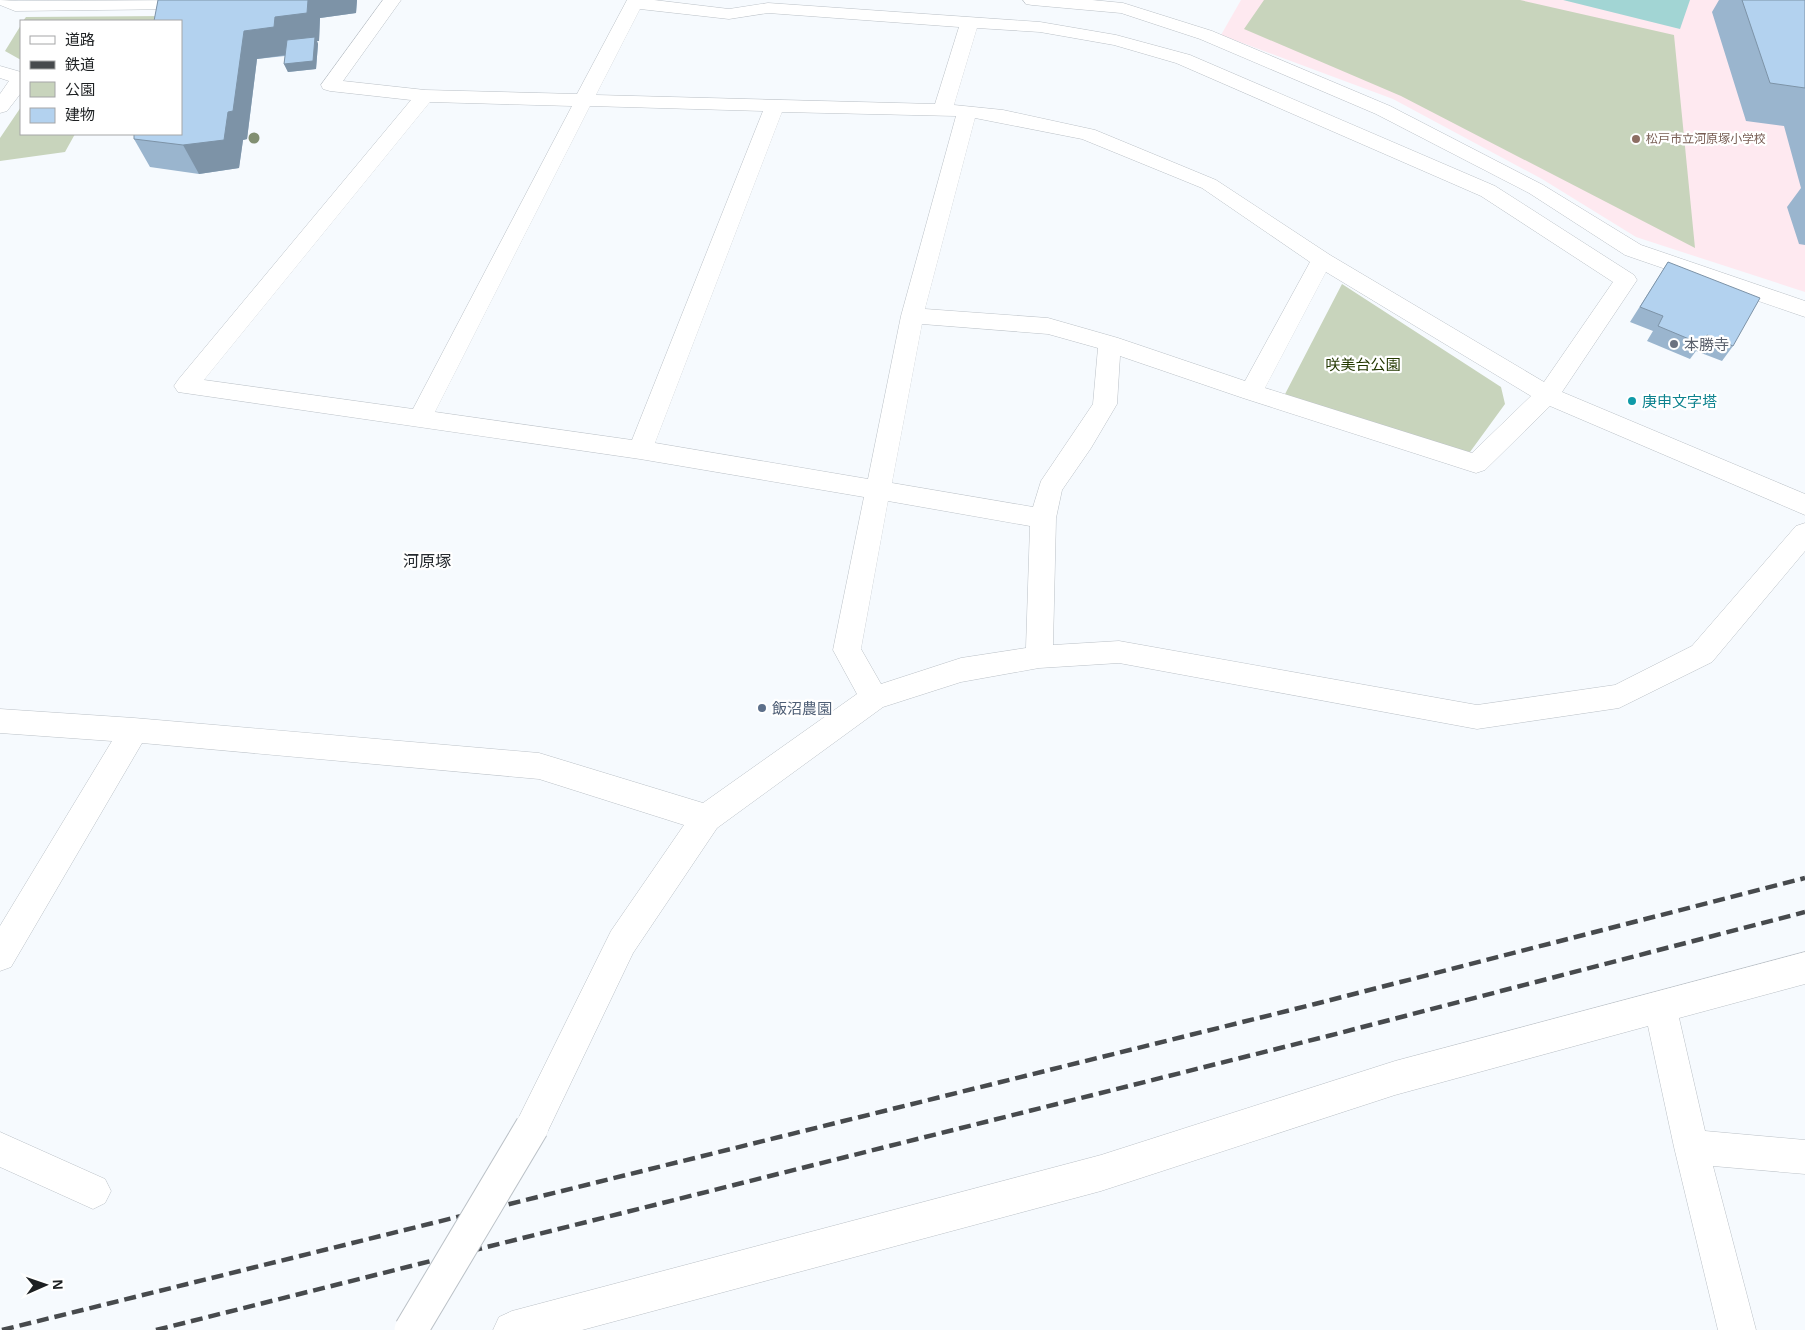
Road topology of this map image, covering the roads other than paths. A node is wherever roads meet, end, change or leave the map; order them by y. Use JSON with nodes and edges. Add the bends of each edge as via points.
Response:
{"nodes":[{"id":1,"x":4,"y":0,"type":"edge"},
{"id":2,"x":202,"y":0,"type":"edge"},
{"id":3,"x":392,"y":0,"type":"edge"},
{"id":4,"x":1032,"y":0,"type":"edge"},
{"id":5,"x":970,"y":20,"type":"junction"},
{"id":6,"x":0,"y":72,"type":"edge"},
{"id":7,"x":425,"y":96,"type":"junction"},
{"id":8,"x":586,"y":99,"type":"junction"},
{"id":9,"x":776,"y":105,"type":"junction"},
{"id":10,"x":0,"y":107,"type":"edge"},
{"id":11,"x":943,"y":110,"type":"junction"},
{"id":12,"x":967,"y":111,"type":"junction"},
{"id":13,"x":1322,"y":260,"type":"junction"},
{"id":14,"x":1805,"y":309,"type":"edge"},
{"id":15,"x":912,"y":316,"type":"junction"},
{"id":16,"x":1110,"y":344,"type":"junction"},
{"id":17,"x":1251,"y":392,"type":"junction"},
{"id":18,"x":1546,"y":395,"type":"junction"},
{"id":19,"x":420,"y":419,"type":"junction"},
{"id":20,"x":640,"y":450,"type":"junction"},
{"id":21,"x":879,"y":490,"type":"junction"},
{"id":22,"x":1805,"y":505,"type":"edge"},
{"id":23,"x":1043,"y":518,"type":"junction"},
{"id":24,"x":1805,"y":533,"type":"edge"},
{"id":25,"x":1039,"y":657,"type":"junction"},
{"id":26,"x":874,"y":698,"type":"junction"},
{"id":27,"x":0,"y":722,"type":"edge"},
{"id":28,"x":134,"y":730,"type":"junction"},
{"id":29,"x":706,"y":818,"type":"junction"},
{"id":30,"x":0,"y":955,"type":"edge"},
{"id":31,"x":1805,"y":968,"type":"edge"},
{"id":32,"x":1660,"y":1006,"type":"junction"},
{"id":33,"x":1691,"y":1147,"type":"junction"},
{"id":34,"x":0,"y":1149,"type":"edge"},
{"id":35,"x":1805,"y":1157,"type":"edge"},
{"id":36,"x":93,"y":1190,"type":"dead end"},
{"id":37,"x":411,"y":1330,"type":"edge"},
{"id":38,"x":512,"y":1330,"type":"edge"},
{"id":39,"x":1737,"y":1330,"type":"edge"}],
"edges":[{"from":1,"to":2,"type":"street","via":[[15,6],[182,4]]},
{"from":3,"to":7,"type":"street","via":[[330,85]]},
{"from":4,"to":14,"type":"street","via":[[1123,8],[1206,35],[1383,110],[1536,190],[1632,250]]},
{"from":5,"to":8,"type":"street","via":[[768,8],[729,14],[634,3]]},
{"from":5,"to":11,"type":"street"},
{"from":5,"to":18,"type":"street","via":[[1040,27],[1106,39],[1183,59],[1488,190],[1626,280]]},
{"from":6,"to":10,"type":"street","via":[[20,78]]},
{"from":7,"to":8,"type":"street"},
{"from":7,"to":19,"type":"street","via":[[186,386]]},
{"from":8,"to":9,"type":"street"},
{"from":8,"to":19,"type":"street"},
{"from":9,"to":11,"type":"street"},
{"from":9,"to":20,"type":"street"},
{"from":11,"to":12,"type":"street"},
{"from":12,"to":13,"type":"street","via":[[1088,134],[1209,184]]},
{"from":12,"to":15,"type":"street"},
{"from":13,"to":17,"type":"street"},
{"from":13,"to":18,"type":"street"},
{"from":15,"to":16,"type":"street","via":[[1048,326]]},
{"from":15,"to":21,"type":"street"},
{"from":16,"to":17,"type":"street"},
{"from":16,"to":23,"type":"street","via":[[1105,404],[1050,488]]},
{"from":17,"to":18,"type":"street","via":[[1476,464]]},
{"from":18,"to":22,"type":"street"},
{"from":19,"to":20,"type":"street"},
{"from":20,"to":21,"type":"street"},
{"from":21,"to":23,"type":"street"},
{"from":21,"to":26,"type":"street","via":[[847,650]]},
{"from":23,"to":25,"type":"street"},
{"from":24,"to":25,"type":"street","via":[[1702,654],[1620,696],[1477,717],[1119,652]]},
{"from":25,"to":26,"type":"street","via":[[961,670]]},
{"from":26,"to":29,"type":"street"},
{"from":27,"to":28,"type":"street"},
{"from":28,"to":29,"type":"street","via":[[539,766]]},
{"from":28,"to":30,"type":"street"},
{"from":29,"to":37,"type":"street","bridge":true,"via":[[622,942],[532,1127]]},
{"from":31,"to":32,"type":"street"},
{"from":32,"to":33,"type":"street"},
{"from":32,"to":38,"type":"street","via":[[1395,1078],[1101,1172]]},
{"from":33,"to":35,"type":"street"},
{"from":33,"to":39,"type":"street"},
{"from":34,"to":36,"type":"street"}]}
